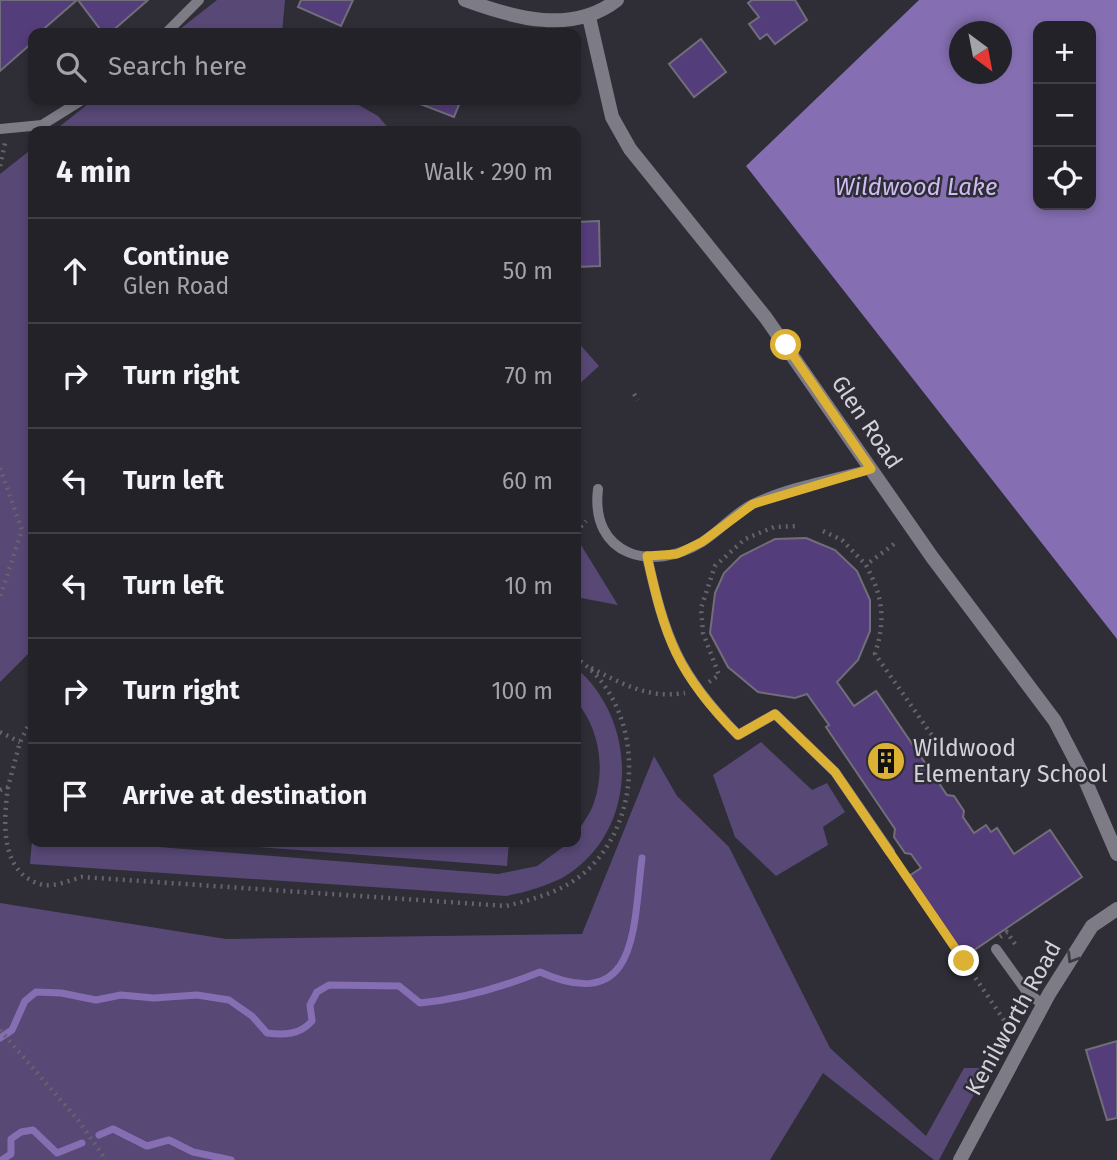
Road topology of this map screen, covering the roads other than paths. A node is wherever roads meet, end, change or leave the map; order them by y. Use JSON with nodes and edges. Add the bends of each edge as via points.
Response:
{"nodes":[{"id":1,"x":199,"y":0,"type":"edge"},
{"id":2,"x":465,"y":0,"type":"edge"},
{"id":3,"x":617,"y":0,"type":"edge"},
{"id":4,"x":589,"y":17,"type":"junction"},
{"id":5,"x":171,"y":28,"type":"edge"},
{"id":6,"x":74,"y":105,"type":"edge"},
{"id":7,"x":28,"y":126,"type":"edge"},
{"id":8,"x":32,"y":126,"type":"edge"},
{"id":9,"x":4,"y":129,"type":"edge"},
{"id":10,"x":871,"y":469,"type":"junction"},
{"id":11,"x":597,"y":489,"type":"dead end"},
{"id":12,"x":647,"y":556,"type":"junction"},
{"id":13,"x":890,"y":852,"type":"road end"},
{"id":14,"x":1117,"y":854,"type":"edge"},
{"id":15,"x":1117,"y":909,"type":"edge"},
{"id":16,"x":996,"y":949,"type":"dead end"},
{"id":17,"x":1043,"y":1005,"type":"junction"},
{"id":18,"x":960,"y":1160,"type":"edge"}],
"edges":[{"from":1,"to":5,"type":"lane"},
{"from":2,"to":4,"type":"street","via":[[521,17],[565,21]]},
{"from":3,"to":4,"type":"street"},
{"from":4,"to":10,"type":"street","name":"Glen Road","via":[[612,117],[629,149],[766,318]]},
{"from":6,"to":8,"type":"lane"},
{"from":7,"to":9,"type":"lane"},
{"from":10,"to":12,"type":"lane","via":[[753,504],[702,542],[677,554]]},
{"from":10,"to":14,"type":"street","name":"Glen Road","via":[[1055,721]]},
{"from":11,"to":12,"type":"lane","via":[[595,510],[601,531],[617,550]]},
{"from":12,"to":13,"type":"lane","via":[[662,623],[698,690],[738,735],[775,714],[835,772]]},
{"from":15,"to":17,"type":"street","name":"Kenilworth Road","one_way":true,"via":[[1092,926]]},
{"from":16,"to":17,"type":"lane","via":[[1027,992]]},
{"from":17,"to":18,"type":"street","name":"Kenilworth Road"}]}
